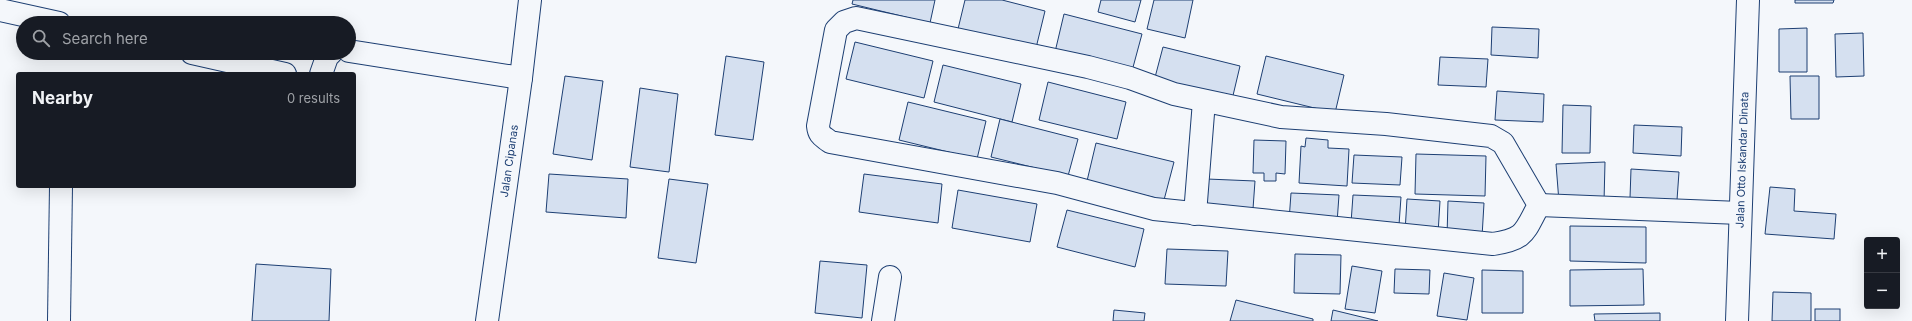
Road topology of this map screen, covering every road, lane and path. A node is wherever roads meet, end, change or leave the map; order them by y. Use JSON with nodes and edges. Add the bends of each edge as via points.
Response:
{"nodes":[{"id":1,"x":530,"y":0,"type":"edge"},
{"id":2,"x":1748,"y":0,"type":"edge"},
{"id":3,"x":0,"y":10,"type":"edge"},
{"id":4,"x":27,"y":16,"type":"edge"},
{"id":5,"x":356,"y":52,"type":"edge"},
{"id":6,"x":223,"y":60,"type":"edge"},
{"id":7,"x":326,"y":60,"type":"edge"},
{"id":8,"x":276,"y":72,"type":"edge"},
{"id":9,"x":322,"y":72,"type":"edge"},
{"id":10,"x":521,"y":78,"type":"junction"},
{"id":11,"x":1204,"y":101,"type":"junction"},
{"id":12,"x":61,"y":188,"type":"edge"},
{"id":13,"x":1539,"y":205,"type":"junction"},
{"id":14,"x":1740,"y":213,"type":"junction"},
{"id":15,"x":1195,"y":214,"type":"junction"},
{"id":16,"x":890,"y":277,"type":"dead end"},
{"id":17,"x":59,"y":321,"type":"edge"},
{"id":18,"x":486,"y":321,"type":"edge"},
{"id":19,"x":883,"y":321,"type":"edge"},
{"id":20,"x":1737,"y":321,"type":"edge"}],
"edges":[{"from":1,"to":10,"type":"street","name":"Jalan Cipanas"},
{"from":2,"to":14,"type":"street","name":"Jalan Otto Iskandar Dinata"},
{"from":3,"to":4,"type":"street"},
{"from":5,"to":10,"type":"street"},
{"from":6,"to":8,"type":"street"},
{"from":7,"to":9,"type":"street"},
{"from":10,"to":18,"type":"street","name":"Jalan Cipanas"},
{"from":11,"to":13,"type":"street","via":[[1281,117],[1386,124],[1491,136],[1503,143]]},
{"from":11,"to":15,"type":"street"},
{"from":11,"to":15,"type":"street","via":[[1088,67],[856,18],[844,22],[836,30],[818,126],[822,137],[830,142],[1057,183],[1154,209]]},
{"from":12,"to":17,"type":"street"},
{"from":13,"to":14,"type":"street"},
{"from":13,"to":15,"type":"street","via":[[1518,239],[1493,244]]},
{"from":14,"to":20,"type":"street","name":"Jalan Otto Iskandar Dinata"},
{"from":16,"to":19,"type":"street"}]}
